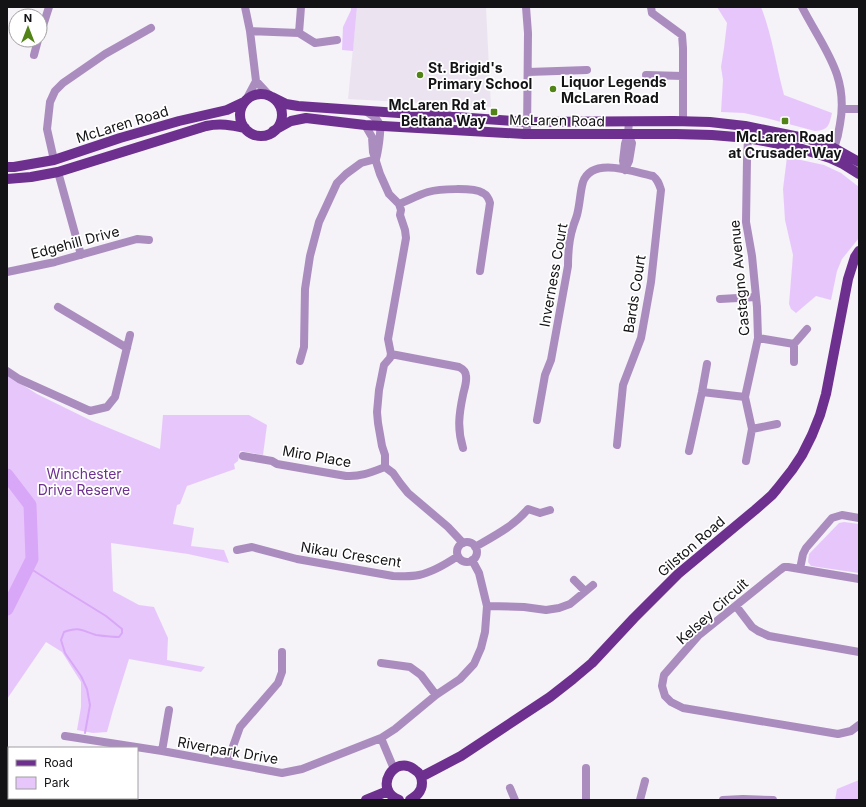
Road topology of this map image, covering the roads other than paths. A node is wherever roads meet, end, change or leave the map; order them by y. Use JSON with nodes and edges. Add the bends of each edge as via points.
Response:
{"nodes":[{"id":1,"x":245,"y":7,"type":"edge"},
{"id":2,"x":301,"y":7,"type":"edge"},
{"id":3,"x":526,"y":7,"type":"edge"},
{"id":4,"x":651,"y":7,"type":"edge"},
{"id":5,"x":802,"y":7,"type":"edge"},
{"id":6,"x":151,"y":28,"type":"dead end"},
{"id":7,"x":250,"y":31,"type":"junction"},
{"id":8,"x":299,"y":33,"type":"junction"},
{"id":9,"x":337,"y":40,"type":"dead end"},
{"id":10,"x":36,"y":48,"type":"edge"},
{"id":11,"x":34,"y":55,"type":"dead end"},
{"id":12,"x":587,"y":70,"type":"dead end"},
{"id":13,"x":528,"y":72,"type":"junction"},
{"id":14,"x":646,"y":75,"type":"dead end"},
{"id":15,"x":683,"y":76,"type":"junction"},
{"id":16,"x":256,"y":81,"type":"junction"},
{"id":17,"x":270,"y":96,"type":"junction"},
{"id":18,"x":246,"y":100,"type":"junction"},
{"id":19,"x":842,"y":109,"type":"junction"},
{"id":20,"x":859,"y":109,"type":"edge"},
{"id":21,"x":367,"y":112,"type":"junction"},
{"id":22,"x":629,"y":121,"type":"junction"},
{"id":23,"x":683,"y":121,"type":"junction"},
{"id":24,"x":527,"y":122,"type":"junction"},
{"id":25,"x":365,"y":125,"type":"junction"},
{"id":26,"x":380,"y":126,"type":"junction"},
{"id":27,"x":244,"y":128,"type":"junction"},
{"id":28,"x":273,"y":131,"type":"junction"},
{"id":29,"x":527,"y":134,"type":"junction"},
{"id":30,"x":628,"y":134,"type":"junction"},
{"id":31,"x":748,"y":138,"type":"junction"},
{"id":32,"x":834,"y":148,"type":"junction"},
{"id":33,"x":376,"y":159,"type":"junction"},
{"id":34,"x":54,"y":160,"type":"junction"},
{"id":35,"x":859,"y":162,"type":"edge"},
{"id":36,"x":7,"y":167,"type":"edge"},
{"id":37,"x":625,"y":170,"type":"junction"},
{"id":38,"x":58,"y":172,"type":"junction"},
{"id":39,"x":859,"y":174,"type":"edge"},
{"id":40,"x":7,"y":179,"type":"edge"},
{"id":41,"x":399,"y":204,"type":"junction"},
{"id":42,"x":149,"y":240,"type":"dead end"},
{"id":43,"x":859,"y":251,"type":"edge"},
{"id":44,"x":81,"y":255,"type":"junction"},
{"id":45,"x":480,"y":271,"type":"dead end"},
{"id":46,"x":7,"y":272,"type":"edge"},
{"id":47,"x":756,"y":297,"type":"junction"},
{"id":48,"x":720,"y":299,"type":"dead end"},
{"id":49,"x":58,"y":307,"type":"dead end"},
{"id":50,"x":807,"y":329,"type":"dead end"},
{"id":51,"x":130,"y":335,"type":"dead end"},
{"id":52,"x":758,"y":338,"type":"junction"},
{"id":53,"x":794,"y":344,"type":"junction"},
{"id":54,"x":127,"y":348,"type":"junction"},
{"id":55,"x":391,"y":354,"type":"junction"},
{"id":56,"x":300,"y":361,"type":"dead end"},
{"id":57,"x":794,"y":362,"type":"dead end"},
{"id":58,"x":707,"y":364,"type":"dead end"},
{"id":59,"x":7,"y":371,"type":"edge"},
{"id":60,"x":702,"y":392,"type":"junction"},
{"id":61,"x":745,"y":397,"type":"junction"},
{"id":62,"x":537,"y":420,"type":"dead end"},
{"id":63,"x":777,"y":424,"type":"dead end"},
{"id":64,"x":752,"y":429,"type":"junction"},
{"id":65,"x":617,"y":445,"type":"dead end"},
{"id":66,"x":463,"y":448,"type":"dead end"},
{"id":67,"x":689,"y":451,"type":"dead end"},
{"id":68,"x":243,"y":456,"type":"dead end"},
{"id":69,"x":746,"y":461,"type":"dead end"},
{"id":70,"x":385,"y":467,"type":"junction"},
{"id":71,"x":550,"y":510,"type":"dead end"},
{"id":72,"x":859,"y":518,"type":"edge"},
{"id":73,"x":463,"y":543,"type":"junction"},
{"id":74,"x":475,"y":547,"type":"junction"},
{"id":75,"x":237,"y":550,"type":"dead end"},
{"id":76,"x":458,"y":556,"type":"junction"},
{"id":77,"x":472,"y":560,"type":"junction"},
{"id":78,"x":800,"y":569,"type":"junction"},
{"id":79,"x":859,"y":579,"type":"edge"},
{"id":80,"x":574,"y":580,"type":"dead end"},
{"id":81,"x":593,"y":585,"type":"dead end"},
{"id":82,"x":585,"y":591,"type":"junction"},
{"id":83,"x":487,"y":606,"type":"junction"},
{"id":84,"x":736,"y":606,"type":"junction"},
{"id":85,"x":282,"y":652,"type":"dead end"},
{"id":86,"x":859,"y":652,"type":"edge"},
{"id":87,"x":381,"y":663,"type":"dead end"},
{"id":88,"x":436,"y":695,"type":"junction"},
{"id":89,"x":169,"y":710,"type":"dead end"},
{"id":90,"x":859,"y":725,"type":"edge"},
{"id":91,"x":65,"y":736,"type":"dead end"},
{"id":92,"x":381,"y":738,"type":"junction"},
{"id":93,"x":132,"y":747,"type":"edge"},
{"id":94,"x":138,"y":748,"type":"edge"},
{"id":95,"x":162,"y":752,"type":"junction"},
{"id":96,"x":226,"y":763,"type":"junction"},
{"id":97,"x":586,"y":768,"type":"dead end"},
{"id":98,"x":394,"y":769,"type":"junction"},
{"id":99,"x":421,"y":777,"type":"junction"},
{"id":100,"x":645,"y":781,"type":"dead end"},
{"id":101,"x":510,"y":788,"type":"dead end"},
{"id":102,"x":388,"y":791,"type":"junction"},
{"id":103,"x":416,"y":799,"type":"edge"},
{"id":104,"x":366,"y":800,"type":"edge"},
{"id":105,"x":399,"y":800,"type":"edge"},
{"id":106,"x":515,"y":800,"type":"edge"},
{"id":107,"x":586,"y":800,"type":"edge"},
{"id":108,"x":640,"y":800,"type":"edge"},
{"id":109,"x":723,"y":800,"type":"edge"},
{"id":110,"x":773,"y":800,"type":"edge"}],
"edges":[{"from":1,"to":7,"type":"street"},
{"from":2,"to":8,"type":"street"},
{"from":3,"to":13,"type":"street"},
{"from":4,"to":15,"type":"street","via":[[652,13],[682,35]]},
{"from":5,"to":19,"type":"street","via":[[835,66],[841,86]]},
{"from":6,"to":34,"type":"street","via":[[105,54],[55,91],[50,102],[47,128]]},
{"from":7,"to":8,"type":"street"},
{"from":7,"to":16,"type":"street"},
{"from":8,"to":9,"type":"street","via":[[315,43]]},
{"from":10,"to":11,"type":"street"},
{"from":12,"to":13,"type":"street"},
{"from":13,"to":24,"type":"street"},
{"from":14,"to":15,"type":"street"},
{"from":15,"to":23,"type":"street"},
{"from":16,"to":17,"type":"street"},
{"from":16,"to":18,"type":"street"},
{"from":17,"to":18,"type":"main road","via":[[258,94]]},
{"from":17,"to":21,"type":"main road","name":"McLaren Road","via":[[286,104],[298,106]]},
{"from":17,"to":28,"type":"main road","via":[[277,102],[281,114],[278,126]]},
{"from":18,"to":27,"type":"main road","via":[[240,114]]},
{"from":18,"to":34,"type":"main road","name":"McLaren Road","via":[[227,110],[120,138]]},
{"from":19,"to":20,"type":"street"},
{"from":19,"to":32,"type":"street"},
{"from":21,"to":24,"type":"main road","name":"McLaren Road"},
{"from":21,"to":26,"type":"street"},
{"from":22,"to":23,"type":"main road","name":"McLaren Road"},
{"from":22,"to":24,"type":"main road","name":"McLaren Road"},
{"from":22,"to":30,"type":"street"},
{"from":23,"to":32,"type":"main road","name":"McLaren Road","via":[[776,132],[809,139]]},
{"from":24,"to":29,"type":"street"},
{"from":25,"to":26,"type":"main road","name":"McLaren Road"},
{"from":25,"to":28,"type":"main road","name":"McLaren Road","via":[[306,118],[291,121]]},
{"from":25,"to":33,"type":"street","via":[[372,137]]},
{"from":26,"to":29,"type":"main road","name":"McLaren Road"},
{"from":26,"to":33,"type":"street"},
{"from":27,"to":28,"type":"main road","via":[[258,135]]},
{"from":27,"to":38,"type":"main road","name":"McLaren Road","via":[[225,124],[202,126]]},
{"from":29,"to":30,"type":"main road","name":"McLaren Road"},
{"from":30,"to":31,"type":"main road","name":"McLaren Road"},
{"from":30,"to":37,"type":"street","via":[[632,143]]},
{"from":31,"to":39,"type":"main road","name":"McLaren Road","via":[[818,153]]},
{"from":31,"to":47,"type":"street","name":"Castagno Avenue","via":[[746,222]]},
{"from":32,"to":35,"type":"main road","name":"McLaren Road"},
{"from":33,"to":41,"type":"street","via":[[389,194]]},
{"from":33,"to":56,"type":"street","via":[[361,163],[337,183],[319,222],[305,289],[304,347]]},
{"from":34,"to":36,"type":"main road","name":"McLaren Road"},
{"from":37,"to":62,"type":"street","name":"Inverness Court","via":[[612,167],[596,168],[583,181],[551,360]]},
{"from":37,"to":65,"type":"street","name":"Bards Court","via":[[656,178],[661,190],[651,282],[641,338],[623,385]]},
{"from":38,"to":40,"type":"main road","name":"McLaren Road"},
{"from":38,"to":44,"type":"street"},
{"from":41,"to":45,"type":"street","via":[[423,194],[442,190],[470,190],[484,194],[490,203]]},
{"from":41,"to":55,"type":"street","via":[[406,238],[388,339]]},
{"from":42,"to":44,"type":"street","name":"Edgehill Drive","via":[[137,239]]},
{"from":43,"to":99,"type":"main road","name":"Gilston Road","via":[[848,278],[820,415],[802,455],[777,489],[672,580],[592,663],[573,679],[461,756]]},
{"from":44,"to":46,"type":"street","name":"Edgehill Drive"},
{"from":47,"to":48,"type":"street"},
{"from":47,"to":52,"type":"street","name":"Castagno Avenue"},
{"from":49,"to":54,"type":"street"},
{"from":50,"to":53,"type":"street"},
{"from":51,"to":54,"type":"street"},
{"from":52,"to":53,"type":"street"},
{"from":52,"to":61,"type":"street","name":"Castagno Avenue"},
{"from":53,"to":57,"type":"street"},
{"from":54,"to":59,"type":"street","via":[[115,397],[107,408],[90,411]]},
{"from":55,"to":66,"type":"street","via":[[459,366],[464,370],[466,377],[459,426]]},
{"from":55,"to":70,"type":"street","via":[[384,365],[377,404]]},
{"from":58,"to":60,"type":"street"},
{"from":60,"to":61,"type":"street"},
{"from":60,"to":67,"type":"street"},
{"from":61,"to":64,"type":"street","name":"Castagno Avenue"},
{"from":63,"to":64,"type":"street"},
{"from":64,"to":69,"type":"street","name":"Castagno Avenue"},
{"from":68,"to":70,"type":"street","name":"Miro Place","via":[[346,476],[360,476]]},
{"from":70,"to":73,"type":"street"},
{"from":71,"to":74,"type":"street","via":[[540,513],[528,509],[515,523]]},
{"from":72,"to":78,"type":"street","via":[[842,515],[832,518],[806,548]]},
{"from":73,"to":74,"type":"street","via":[[471,543]]},
{"from":73,"to":76,"type":"street","via":[[458,548]]},
{"from":74,"to":77,"type":"street","via":[[477,553]]},
{"from":75,"to":76,"type":"street","name":"Nikau Crescent","via":[[252,548],[297,559],[393,576],[420,575],[439,568]]},
{"from":76,"to":77,"type":"street","via":[[463,560]]},
{"from":77,"to":83,"type":"street","name":"Riverpark Drive","via":[[479,573]]},
{"from":78,"to":79,"type":"street","name":"Kelsey Circuit"},
{"from":78,"to":84,"type":"street","name":"Kelsey Circuit","via":[[784,567]]},
{"from":80,"to":82,"type":"street"},
{"from":81,"to":82,"type":"street"},
{"from":82,"to":83,"type":"street","via":[[570,604],[546,610]]},
{"from":83,"to":88,"type":"street","name":"Riverpark Drive","via":[[485,632],[474,664],[460,679]]},
{"from":84,"to":86,"type":"street","via":[[752,627],[763,634]]},
{"from":84,"to":90,"type":"street","name":"Kelsey Circuit","via":[[698,636],[664,675],[662,686],[670,702],[683,708],[838,734],[851,731]]},
{"from":85,"to":96,"type":"street","via":[[282,672],[278,683],[240,727]]},
{"from":87,"to":88,"type":"street","via":[[410,667]]},
{"from":88,"to":92,"type":"street","name":"Riverpark Drive"},
{"from":89,"to":95,"type":"street"},
{"from":91,"to":93,"type":"street","name":"Riverpark Drive"},
{"from":92,"to":96,"type":"street","name":"Riverpark Drive","via":[[302,769],[282,773]]},
{"from":92,"to":98,"type":"street"},
{"from":94,"to":95,"type":"street","name":"Riverpark Drive"},
{"from":95,"to":96,"type":"street","name":"Riverpark Drive"},
{"from":97,"to":107,"type":"street"},
{"from":98,"to":99,"type":"main road","via":[[409,766]]},
{"from":98,"to":102,"type":"main road","via":[[386,781]]},
{"from":99,"to":103,"type":"main road","via":[[422,786]]},
{"from":100,"to":108,"type":"street"},
{"from":101,"to":106,"type":"street"},
{"from":102,"to":104,"type":"main road"},
{"from":102,"to":105,"type":"main road"},
{"from":109,"to":110,"type":"street"}]}
